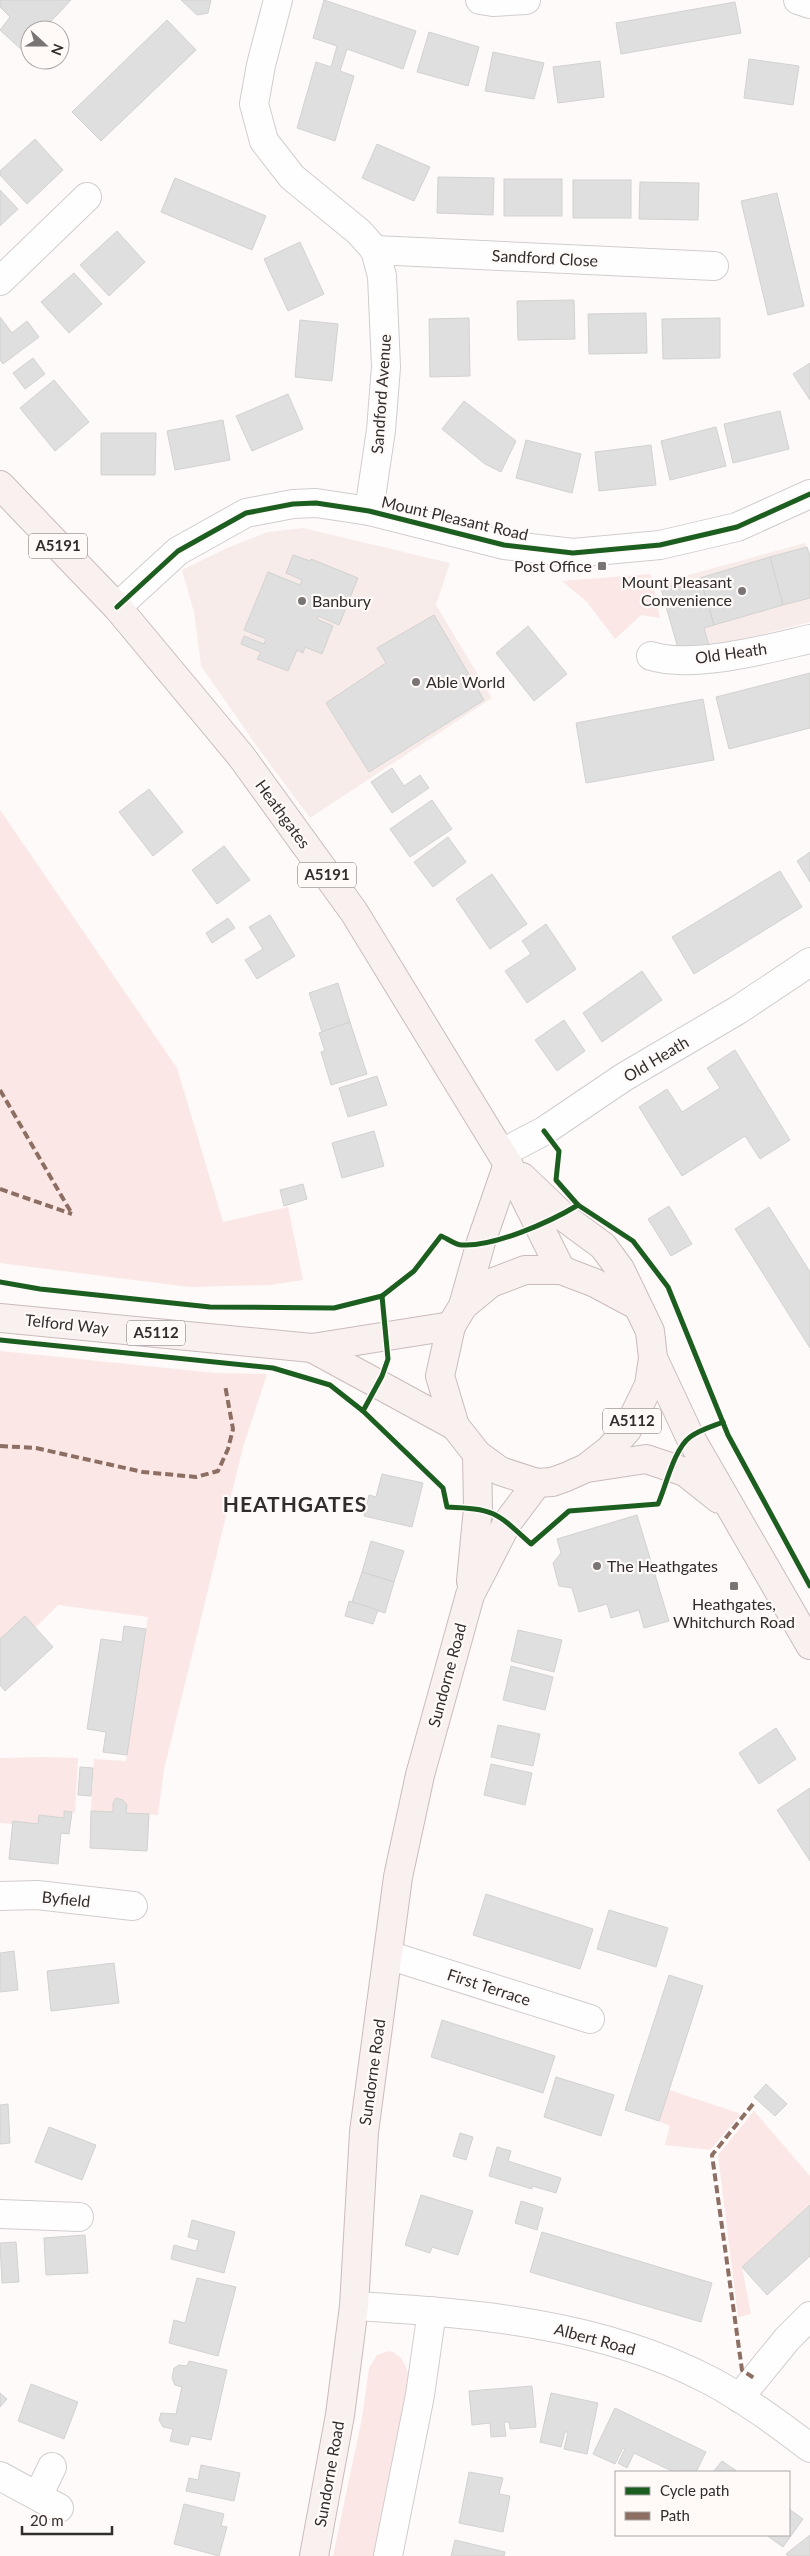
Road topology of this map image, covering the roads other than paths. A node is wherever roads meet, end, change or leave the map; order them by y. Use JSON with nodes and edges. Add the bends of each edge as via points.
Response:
{"nodes":[{"id":1,"x":278,"y":0,"type":"edge"},
{"id":2,"x":480,"y":0,"type":"edge"},
{"id":3,"x":526,"y":0,"type":"edge"},
{"id":4,"x":798,"y":0,"type":"edge"},
{"id":5,"x":810,"y":4,"type":"edge"},
{"id":6,"x":87,"y":197,"type":"dead end"},
{"id":7,"x":375,"y":250,"type":"junction"},
{"id":8,"x":714,"y":266,"type":"dead end"},
{"id":9,"x":0,"y":281,"type":"edge"},
{"id":10,"x":0,"y":485,"type":"edge"},
{"id":11,"x":810,"y":494,"type":"edge"},
{"id":12,"x":369,"y":510,"type":"junction"},
{"id":13,"x":117,"y":607,"type":"junction"},
{"id":14,"x":810,"y":639,"type":"edge"},
{"id":15,"x":651,"y":656,"type":"dead end"},
{"id":16,"x":810,"y":962,"type":"edge"},
{"id":17,"x":505,"y":1159,"type":"junction"},
{"id":18,"x":561,"y":1270,"type":"junction"},
{"id":19,"x":638,"y":1306,"type":"junction"},
{"id":20,"x":457,"y":1316,"type":"junction"},
{"id":21,"x":0,"y":1318,"type":"edge"},
{"id":22,"x":312,"y":1348,"type":"junction"},
{"id":23,"x":653,"y":1358,"type":"junction"},
{"id":24,"x":456,"y":1426,"type":"junction"},
{"id":25,"x":477,"y":1454,"type":"junction"},
{"id":26,"x":586,"y":1468,"type":"junction"},
{"id":27,"x":537,"y":1483,"type":"junction"},
{"id":28,"x":730,"y":1508,"type":"junction"},
{"id":29,"x":470,"y":1595,"type":"junction"},
{"id":30,"x":810,"y":1644,"type":"edge"},
{"id":31,"x":0,"y":1896,"type":"edge"},
{"id":32,"x":133,"y":1906,"type":"dead end"},
{"id":33,"x":388,"y":1955,"type":"junction"},
{"id":34,"x":590,"y":2019,"type":"dead end"},
{"id":35,"x":0,"y":2214,"type":"edge"},
{"id":36,"x":79,"y":2217,"type":"dead end"},
{"id":37,"x":354,"y":2306,"type":"junction"},
{"id":38,"x":432,"y":2311,"type":"junction"},
{"id":39,"x":810,"y":2316,"type":"edge"},
{"id":40,"x":739,"y":2398,"type":"junction"},
{"id":41,"x":810,"y":2448,"type":"edge"},
{"id":42,"x":52,"y":2467,"type":"dead end"},
{"id":43,"x":0,"y":2476,"type":"edge"},
{"id":44,"x":314,"y":2556,"type":"edge"},
{"id":45,"x":388,"y":2556,"type":"edge"}],
"edges":[{"from":1,"to":7,"type":"street","name":"Sandford Avenue","via":[[254,104],[264,141],[292,177],[359,232]]},
{"from":2,"to":3,"type":"street"},
{"from":4,"to":5,"type":"street"},
{"from":6,"to":9,"type":"street"},
{"from":7,"to":8,"type":"street","name":"Sandford Close"},
{"from":7,"to":12,"type":"street","name":"Sandford Avenue","via":[[382,276],[386,367]]},
{"from":10,"to":13,"type":"main road","number":"A5191"},
{"from":11,"to":12,"type":"street","name":"Mount Pleasant Road","via":[[737,527],[660,545],[573,553],[504,545]]},
{"from":12,"to":13,"type":"street","name":"Mount Pleasant Road","via":[[293,504],[246,513],[178,551]]},
{"from":13,"to":17,"type":"main road","name":"Heathgates","number":"A5191","via":[[241,756],[354,912]]},
{"from":14,"to":15,"type":"street","name":"Old Heath","via":[[722,657],[668,661]]},
{"from":16,"to":17,"type":"street","name":"Old Heath","via":[[738,1010],[624,1077]]},
{"from":17,"to":18,"type":"main road","name":"Heathgates","number":"A5191"},
{"from":17,"to":19,"type":"main road","number":"A5191","via":[[565,1218],[603,1246],[620,1269]]},
{"from":17,"to":20,"type":"main road"},
{"from":18,"to":19,"type":"main road","via":[[595,1283]]},
{"from":18,"to":20,"type":"main road","via":[[525,1270],[491,1283]]},
{"from":19,"to":23,"type":"main road","number":"A5112","via":[[650,1331]]},
{"from":20,"to":22,"type":"main road","name":"Telford Way","number":"A5112"},
{"from":20,"to":24,"type":"main road","number":"A5112","via":[[440,1376]]},
{"from":21,"to":22,"type":"main road","name":"Telford Way","number":"A5112"},
{"from":22,"to":24,"type":"main road","name":"Telford Way","number":"A5112"},
{"from":23,"to":26,"type":"main road","number":"A5112","via":[[649,1385],[627,1430]]},
{"from":23,"to":28,"type":"main road","number":"A5112","via":[[690,1437]]},
{"from":24,"to":25,"type":"main road","number":"A5112"},
{"from":25,"to":27,"type":"main road","number":"A5112","via":[[500,1471]]},
{"from":25,"to":29,"type":"main road","name":"Sundorne Road","via":[[478,1508]]},
{"from":26,"to":27,"type":"main road","number":"A5112","via":[[552,1482]]},
{"from":26,"to":28,"type":"main road","number":"A5112","via":[[646,1459],[685,1472]]},
{"from":27,"to":29,"type":"main road","name":"Sundorne Road","via":[[507,1523]]},
{"from":28,"to":30,"type":"main road","number":"A5112"},
{"from":29,"to":33,"type":"main road","name":"Sundorne Road","via":[[420,1775],[398,1877]]},
{"from":31,"to":32,"type":"street","name":"Byfield","via":[[36,1895]]},
{"from":33,"to":34,"type":"street","name":"First Terrace"},
{"from":33,"to":37,"type":"main road","name":"Sundorne Road","via":[[364,2132]]},
{"from":35,"to":36,"type":"street"},
{"from":37,"to":38,"type":"street","name":"Albert Road"},
{"from":37,"to":44,"type":"main road","name":"Sundorne Road","via":[[340,2415]]},
{"from":38,"to":40,"type":"street","name":"Albert Road","via":[[534,2323],[622,2344],[708,2380]]},
{"from":38,"to":45,"type":"street","via":[[420,2395]]},
{"from":39,"to":40,"type":"street"},
{"from":40,"to":41,"type":"street","name":"Albert Road"},
{"from":42,"to":43,"type":"street","via":[[48,2502]]}]}
